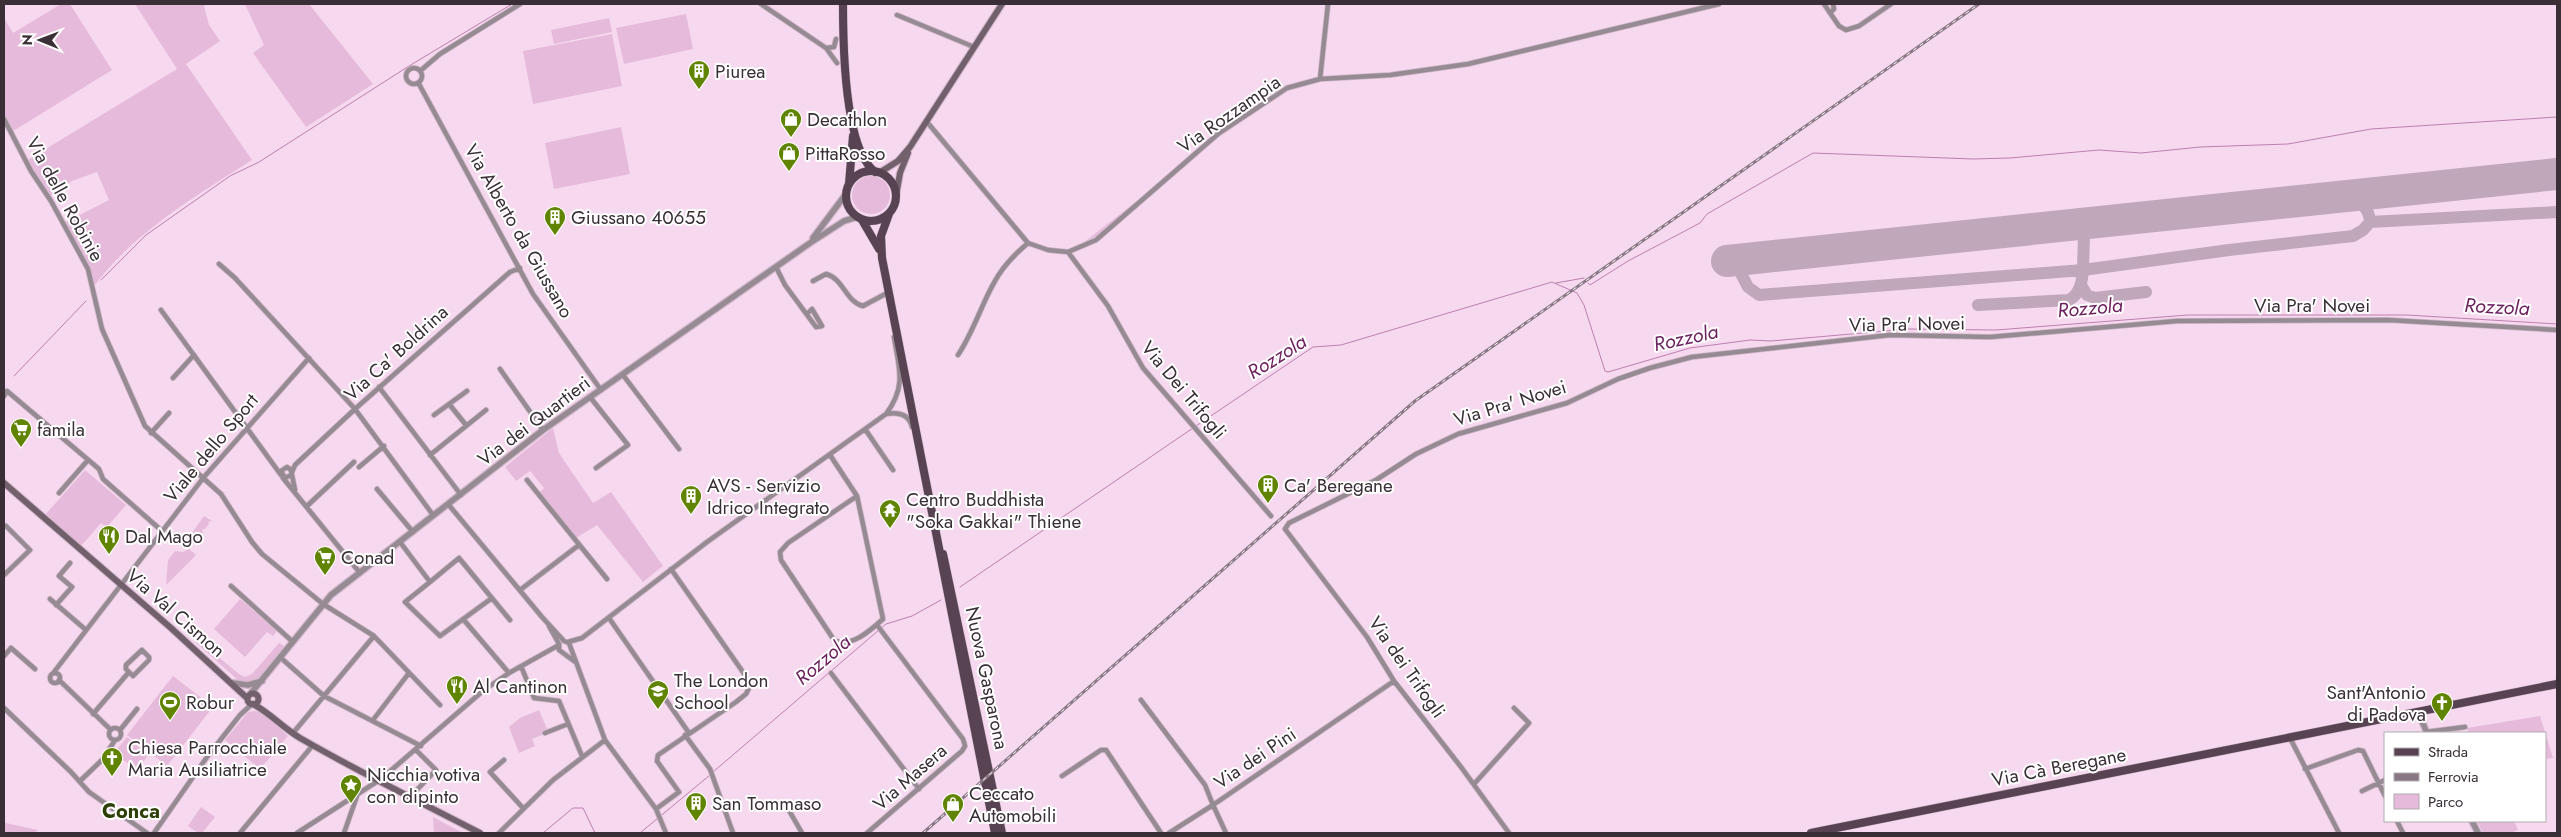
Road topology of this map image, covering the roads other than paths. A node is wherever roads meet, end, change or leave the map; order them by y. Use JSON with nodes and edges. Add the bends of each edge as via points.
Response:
{"nodes":[{"id":1,"x":520,"y":4,"type":"edge"},
{"id":2,"x":761,"y":4,"type":"edge"},
{"id":3,"x":843,"y":4,"type":"edge"},
{"id":4,"x":1002,"y":4,"type":"edge"},
{"id":5,"x":1328,"y":4,"type":"edge"},
{"id":6,"x":1719,"y":4,"type":"edge"},
{"id":7,"x":1824,"y":4,"type":"edge"},
{"id":8,"x":1833,"y":4,"type":"edge"},
{"id":9,"x":1891,"y":4,"type":"edge"},
{"id":10,"x":1830,"y":13,"type":"junction"},
{"id":11,"x":897,"y":15,"type":"dead end"},
{"id":12,"x":836,"y":39,"type":"dead end"},
{"id":13,"x":826,"y":48,"type":"junction"},
{"id":14,"x":974,"y":48,"type":"junction"},
{"id":15,"x":837,"y":63,"type":"dead end"},
{"id":16,"x":420,"y":71,"type":"junction"},
{"id":17,"x":1320,"y":79,"type":"junction"},
{"id":18,"x":419,"y":84,"type":"junction"},
{"id":19,"x":4,"y":119,"type":"edge"},
{"id":20,"x":926,"y":121,"type":"junction"},
{"id":21,"x":853,"y":124,"type":"junction"},
{"id":22,"x":910,"y":147,"type":"junction"},
{"id":23,"x":877,"y":172,"type":"junction"},
{"id":24,"x":850,"y":184,"type":"junction"},
{"id":25,"x":846,"y":194,"type":"junction"},
{"id":26,"x":896,"y":196,"type":"junction"},
{"id":27,"x":889,"y":214,"type":"junction"},
{"id":28,"x":860,"y":218,"type":"junction"},
{"id":29,"x":810,"y":243,"type":"junction"},
{"id":30,"x":1028,"y":243,"type":"junction"},
{"id":31,"x":1068,"y":252,"type":"junction"},
{"id":32,"x":882,"y":258,"type":"junction"},
{"id":33,"x":219,"y":264,"type":"dead end"},
{"id":34,"x":776,"y":267,"type":"junction"},
{"id":35,"x":520,"y":268,"type":"junction"},
{"id":36,"x":813,"y":281,"type":"dead end"},
{"id":37,"x":889,"y":292,"type":"junction"},
{"id":38,"x":161,"y":310,"type":"dead end"},
{"id":39,"x":893,"y":313,"type":"junction"},
{"id":40,"x":806,"y":314,"type":"dead end"},
{"id":41,"x":2557,"y":330,"type":"edge"},
{"id":42,"x":958,"y":354,"type":"dead end"},
{"id":43,"x":194,"y":355,"type":"junction"},
{"id":44,"x":309,"y":358,"type":"junction"},
{"id":45,"x":500,"y":369,"type":"dead end"},
{"id":46,"x":622,"y":375,"type":"junction"},
{"id":47,"x":173,"y":378,"type":"dead end"},
{"id":48,"x":379,"y":387,"type":"junction"},
{"id":49,"x":466,"y":390,"type":"dead end"},
{"id":50,"x":601,"y":390,"type":"junction"},
{"id":51,"x":4,"y":396,"type":"edge"},
{"id":52,"x":590,"y":397,"type":"junction"},
{"id":53,"x":449,"y":404,"type":"junction"},
{"id":54,"x":355,"y":409,"type":"junction"},
{"id":55,"x":486,"y":410,"type":"dead end"},
{"id":56,"x":169,"y":413,"type":"dead end"},
{"id":57,"x":886,"y":414,"type":"junction"},
{"id":58,"x":434,"y":415,"type":"dead end"},
{"id":59,"x":466,"y":425,"type":"junction"},
{"id":60,"x":246,"y":428,"type":"junction"},
{"id":61,"x":865,"y":429,"type":"junction"},
{"id":62,"x":543,"y":430,"type":"junction"},
{"id":63,"x":151,"y":433,"type":"junction"},
{"id":64,"x":384,"y":446,"type":"junction"},
{"id":65,"x":679,"y":449,"type":"dead end"},
{"id":66,"x":430,"y":455,"type":"junction"},
{"id":67,"x":830,"y":455,"type":"junction"},
{"id":68,"x":88,"y":460,"type":"junction"},
{"id":69,"x":272,"y":462,"type":"junction"},
{"id":70,"x":354,"y":462,"type":"dead end"},
{"id":71,"x":295,"y":465,"type":"junction"},
{"id":72,"x":359,"y":467,"type":"dead end"},
{"id":73,"x":285,"y":468,"type":"junction"},
{"id":74,"x":596,"y":468,"type":"dead end"},
{"id":75,"x":892,"y":470,"type":"dead end"},
{"id":76,"x":291,"y":474,"type":"junction"},
{"id":77,"x":282,"y":476,"type":"junction"},
{"id":78,"x":204,"y":477,"type":"junction"},
{"id":79,"x":527,"y":480,"type":"dead end"},
{"id":80,"x":4,"y":483,"type":"edge"},
{"id":81,"x":927,"y":484,"type":"junction"},
{"id":82,"x":377,"y":489,"type":"dead end"},
{"id":83,"x":295,"y":491,"type":"junction"},
{"id":84,"x":59,"y":493,"type":"dead end"},
{"id":85,"x":461,"y":495,"type":"junction"},
{"id":86,"x":857,"y":496,"type":"junction"},
{"id":87,"x":448,"y":504,"type":"junction"},
{"id":88,"x":307,"y":506,"type":"junction"},
{"id":89,"x":433,"y":516,"type":"junction"},
{"id":90,"x":1271,"y":516,"type":"dead end"},
{"id":91,"x":1292,"y":521,"type":"joint"},
{"id":92,"x":6,"y":526,"type":"dead end"},
{"id":93,"x":936,"y":531,"type":"junction"},
{"id":94,"x":162,"y":532,"type":"junction"},
{"id":95,"x":412,"y":532,"type":"junction"},
{"id":96,"x":400,"y":542,"type":"junction"},
{"id":97,"x":579,"y":545,"type":"junction"},
{"id":98,"x":70,"y":563,"type":"dead end"},
{"id":99,"x":671,"y":569,"type":"junction"},
{"id":100,"x":360,"y":573,"type":"junction"},
{"id":101,"x":4,"y":575,"type":"edge"},
{"id":102,"x":607,"y":579,"type":"dead end"},
{"id":103,"x":430,"y":582,"type":"junction"},
{"id":104,"x":121,"y":584,"type":"junction"},
{"id":105,"x":231,"y":586,"type":"dead end"},
{"id":106,"x":520,"y":590,"type":"junction"},
{"id":107,"x":492,"y":598,"type":"junction"},
{"id":108,"x":50,"y":599,"type":"dead end"},
{"id":109,"x":323,"y":604,"type":"junction"},
{"id":110,"x":56,"y":605,"type":"junction"},
{"id":111,"x":609,"y":618,"type":"junction"},
{"id":112,"x":463,"y":619,"type":"junction"},
{"id":113,"x":510,"y":620,"type":"dead end"},
{"id":114,"x":879,"y":628,"type":"junction"},
{"id":115,"x":86,"y":630,"type":"junction"},
{"id":116,"x":374,"y":636,"type":"junction"},
{"id":117,"x":582,"y":638,"type":"junction"},
{"id":118,"x":293,"y":642,"type":"junction"},
{"id":119,"x":562,"y":643,"type":"junction"},
{"id":120,"x":566,"y":650,"type":"junction"},
{"id":121,"x":544,"y":652,"type":"junction"},
{"id":122,"x":4,"y":656,"type":"edge"},
{"id":123,"x":281,"y":658,"type":"junction"},
{"id":124,"x":521,"y":666,"type":"junction"},
{"id":125,"x":35,"y":669,"type":"dead end"},
{"id":126,"x":54,"y":672,"type":"junction"},
{"id":127,"x":129,"y":672,"type":"junction"},
{"id":128,"x":409,"y":672,"type":"junction"},
{"id":129,"x":509,"y":673,"type":"junction"},
{"id":130,"x":831,"y":673,"type":"dead end"},
{"id":131,"x":59,"y":680,"type":"junction"},
{"id":132,"x":1394,"y":681,"type":"junction"},
{"id":133,"x":262,"y":682,"type":"junction"},
{"id":134,"x":2557,"y":684,"type":"edge"},
{"id":135,"x":235,"y":685,"type":"junction"},
{"id":136,"x":324,"y":696,"type":"junction"},
{"id":137,"x":252,"y":698,"type":"junction"},
{"id":138,"x":1141,"y":700,"type":"dead end"},
{"id":139,"x":440,"y":705,"type":"dead end"},
{"id":140,"x":4,"y":708,"type":"edge"},
{"id":141,"x":1514,"y":708,"type":"dead end"},
{"id":142,"x":137,"y":709,"type":"dead end"},
{"id":143,"x":2418,"y":712,"type":"junction"},
{"id":144,"x":93,"y":714,"type":"junction"},
{"id":145,"x":372,"y":720,"type":"junction"},
{"id":146,"x":568,"y":724,"type":"junction"},
{"id":147,"x":2465,"y":727,"type":"dead end"},
{"id":148,"x":111,"y":730,"type":"junction"},
{"id":149,"x":120,"y":730,"type":"junction"},
{"id":150,"x":2426,"y":732,"type":"edge"},
{"id":151,"x":2432,"y":732,"type":"edge"},
{"id":152,"x":545,"y":733,"type":"dead end"},
{"id":153,"x":293,"y":734,"type":"junction"},
{"id":154,"x":687,"y":734,"type":"junction"},
{"id":155,"x":2290,"y":738,"type":"junction"},
{"id":156,"x":115,"y":740,"type":"junction"},
{"id":157,"x":605,"y":740,"type":"junction"},
{"id":158,"x":313,"y":745,"type":"junction"},
{"id":159,"x":421,"y":746,"type":"junction"},
{"id":160,"x":416,"y":750,"type":"junction"},
{"id":161,"x":582,"y":756,"type":"junction"},
{"id":162,"x":504,"y":760,"type":"dead end"},
{"id":163,"x":2305,"y":770,"type":"junction"},
{"id":164,"x":1062,"y":776,"type":"dead end"},
{"id":165,"x":378,"y":780,"type":"junction"},
{"id":166,"x":2384,"y":780,"type":"edge"},
{"id":167,"x":80,"y":781,"type":"junction"},
{"id":168,"x":2379,"y":783,"type":"junction"},
{"id":169,"x":1474,"y":784,"type":"junction"},
{"id":170,"x":919,"y":789,"type":"junction"},
{"id":171,"x":2362,"y":792,"type":"dead end"},
{"id":172,"x":2384,"y":794,"type":"edge"},
{"id":173,"x":357,"y":796,"type":"junction"},
{"id":174,"x":410,"y":797,"type":"junction"},
{"id":175,"x":1213,"y":805,"type":"junction"},
{"id":176,"x":787,"y":807,"type":"dead end"},
{"id":177,"x":523,"y":808,"type":"junction"},
{"id":178,"x":656,"y":809,"type":"junction"},
{"id":179,"x":147,"y":833,"type":"edge"},
{"id":180,"x":154,"y":833,"type":"edge"},
{"id":181,"x":240,"y":833,"type":"edge"},
{"id":182,"x":297,"y":833,"type":"edge"},
{"id":183,"x":344,"y":833,"type":"edge"},
{"id":184,"x":480,"y":833,"type":"edge"},
{"id":185,"x":499,"y":833,"type":"edge"},
{"id":186,"x":666,"y":833,"type":"edge"},
{"id":187,"x":733,"y":833,"type":"edge"},
{"id":188,"x":802,"y":833,"type":"edge"},
{"id":189,"x":867,"y":833,"type":"edge"},
{"id":190,"x":995,"y":833,"type":"edge"},
{"id":191,"x":1002,"y":833,"type":"edge"},
{"id":192,"x":1161,"y":833,"type":"edge"},
{"id":193,"x":1168,"y":833,"type":"edge"},
{"id":194,"x":1226,"y":833,"type":"edge"},
{"id":195,"x":1509,"y":833,"type":"edge"},
{"id":196,"x":1811,"y":833,"type":"edge"},
{"id":197,"x":2338,"y":833,"type":"edge"}],
"edges":[{"from":1,"to":16,"type":"street","via":[[440,54]]},
{"from":2,"to":13,"type":"street"},
{"from":3,"to":21,"type":"main road","via":[[845,70]]},
{"from":4,"to":14,"type":"main road"},
{"from":5,"to":17,"type":"street"},
{"from":6,"to":17,"type":"street","name":"Via Rozzampia","via":[[1452,68]]},
{"from":7,"to":10,"type":"street"},
{"from":8,"to":10,"type":"street","via":[[1834,10]]},
{"from":9,"to":10,"type":"street","via":[[1851,30],[1839,26]]},
{"from":11,"to":14,"type":"street"},
{"from":12,"to":13,"type":"street","via":[[834,47]]},
{"from":13,"to":15,"type":"street"},
{"from":14,"to":20,"type":"main road"},
{"from":16,"to":18,"type":"street"},
{"from":16,"to":18,"type":"street","via":[[411,68],[405,75],[408,83]]},
{"from":17,"to":31,"type":"street","name":"Via Rozzampia","via":[[1287,88],[1272,96],[1218,134],[1096,240]]},
{"from":18,"to":35,"type":"street","name":"Via Alberto da Giussano"},
{"from":19,"to":63,"type":"street","name":"Via delle Robinie","via":[[88,269],[102,329],[142,420]]},
{"from":20,"to":22,"type":"main road"},
{"from":20,"to":30,"type":"street"},
{"from":21,"to":23,"type":"main road","via":[[862,158]]},
{"from":21,"to":24,"type":"main road"},
{"from":22,"to":23,"type":"main road","via":[[898,161]]},
{"from":22,"to":26,"type":"main road"},
{"from":23,"to":24,"type":"main road","via":[[860,174]]},
{"from":23,"to":26,"type":"main road","via":[[891,182]]},
{"from":24,"to":25,"type":"main road"},
{"from":25,"to":28,"type":"main road","name":"Nuova Gasparona","via":[[847,205]]},
{"from":25,"to":29,"type":"street","name":"Via dei Quartieri"},
{"from":26,"to":27,"type":"main road","name":"Nuova Gasparona"},
{"from":27,"to":28,"type":"main road","via":[[876,221]]},
{"from":27,"to":32,"type":"main road","name":"Nuova Gasparona","via":[[881,236]]},
{"from":28,"to":29,"type":"street","name":"Via dei Quartieri","via":[[844,220]]},
{"from":28,"to":32,"type":"main road","name":"Nuova Gasparona","via":[[873,236]]},
{"from":29,"to":34,"type":"street","name":"Via dei Quartieri"},
{"from":30,"to":31,"type":"street"},
{"from":30,"to":42,"type":"street","via":[[994,281],[976,324]]},
{"from":31,"to":90,"type":"street","name":"Via Dei Trifogli","via":[[1108,306],[1133,355]]},
{"from":32,"to":37,"type":"main road","name":"Nuova Gasparona"},
{"from":33,"to":44,"type":"street"},
{"from":34,"to":40,"type":"street"},
{"from":34,"to":46,"type":"street","name":"Via dei Quartieri"},
{"from":35,"to":48,"type":"street","name":"Via Ca' Boldrina","via":[[510,272]]},
{"from":35,"to":50,"type":"street","name":"Via Alberto da Giussano","via":[[551,321]]},
{"from":36,"to":37,"type":"street","via":[[826,274],[833,276],[855,303],[863,306]]},
{"from":37,"to":39,"type":"main road","name":"Nuova Gasparona"},
{"from":38,"to":43,"type":"street"},
{"from":39,"to":57,"type":"street","via":[[901,378],[895,402]]},
{"from":39,"to":81,"type":"main road","name":"Nuova Gasparona"},
{"from":41,"to":91,"type":"street","name":"Via Pra' Novei","via":[[2388,320],[2177,321],[1990,337],[1890,335],[1692,357],[1626,376],[1567,403],[1458,434],[1416,454],[1376,480]]},
{"from":43,"to":47,"type":"street"},
{"from":43,"to":60,"type":"street"},
{"from":44,"to":54,"type":"street"},
{"from":44,"to":60,"type":"street","name":"Viale dello Sport"},
{"from":45,"to":62,"type":"street"},
{"from":46,"to":50,"type":"street","name":"Via dei Quartieri"},
{"from":46,"to":65,"type":"street"},
{"from":48,"to":54,"type":"street","name":"Via Ca' Boldrina"},
{"from":48,"to":66,"type":"street"},
{"from":49,"to":53,"type":"street"},
{"from":50,"to":52,"type":"street","name":"Via dei Quartieri"},
{"from":51,"to":68,"type":"street","via":[[7,391]]},
{"from":52,"to":62,"type":"street","name":"Via dei Quartieri"},
{"from":52,"to":74,"type":"street","via":[[628,445]]},
{"from":53,"to":58,"type":"street"},
{"from":53,"to":59,"type":"street"},
{"from":54,"to":64,"type":"street"},
{"from":54,"to":71,"type":"street","name":"Via Ca' Boldrina"},
{"from":55,"to":59,"type":"street"},
{"from":56,"to":63,"type":"street"},
{"from":57,"to":61,"type":"street"},
{"from":57,"to":81,"type":"street","via":[[896,412],[911,423]]},
{"from":59,"to":66,"type":"street"},
{"from":60,"to":69,"type":"street"},
{"from":60,"to":78,"type":"street","name":"Viale dello Sport"},
{"from":61,"to":67,"type":"street"},
{"from":61,"to":75,"type":"street"},
{"from":62,"to":85,"type":"street","name":"Via dei Quartieri"},
{"from":63,"to":78,"type":"street","name":"Via delle Robinie"},
{"from":64,"to":72,"type":"street"},
{"from":64,"to":89,"type":"street"},
{"from":66,"to":85,"type":"street"},
{"from":67,"to":86,"type":"street"},
{"from":67,"to":99,"type":"street"},
{"from":68,"to":84,"type":"street"},
{"from":68,"to":94,"type":"street","via":[[99,469],[103,479]]},
{"from":69,"to":73,"type":"street"},
{"from":69,"to":77,"type":"street"},
{"from":70,"to":88,"type":"street"},
{"from":71,"to":73,"type":"street","name":"Via Ca' Boldrina"},
{"from":71,"to":76,"type":"street","name":"Via Ca' Boldrina"},
{"from":73,"to":76,"type":"street"},
{"from":73,"to":77,"type":"street"},
{"from":76,"to":77,"type":"street"},
{"from":76,"to":83,"type":"street"},
{"from":77,"to":83,"type":"street"},
{"from":78,"to":94,"type":"street","name":"Viale dello Sport"},
{"from":78,"to":109,"type":"street","name":"Via delle Robinie","via":[[221,494],[252,542]]},
{"from":79,"to":97,"type":"street"},
{"from":80,"to":104,"type":"main road","name":"Via Val Cismon"},
{"from":81,"to":93,"type":"main road","name":"Nuova Gasparona"},
{"from":82,"to":95,"type":"street"},
{"from":83,"to":88,"type":"street"},
{"from":85,"to":87,"type":"street","name":"Via dei Quartieri"},
{"from":86,"to":114,"type":"street","via":[[883,620]]},
{"from":86,"to":114,"type":"street","via":[[788,543],[780,552],[781,560],[834,640],[848,644]]},
{"from":87,"to":89,"type":"street","name":"Via dei Quartieri"},
{"from":87,"to":106,"type":"street"},
{"from":88,"to":100,"type":"street"},
{"from":89,"to":95,"type":"street","name":"Via dei Quartieri"},
{"from":91,"to":132,"type":"street","name":"Via dei Trifogli","via":[[1285,529],[1288,534],[1368,637]]},
{"from":92,"to":101,"type":"street","via":[[30,550]]},
{"from":93,"to":190,"type":"main road","name":"Nuova Gasparona"},
{"from":93,"to":191,"type":"main road","name":"Nuova Gasparona","via":[[949,572]]},
{"from":94,"to":104,"type":"street","name":"Viale dello Sport"},
{"from":95,"to":96,"type":"street","name":"Via dei Quartieri"},
{"from":96,"to":100,"type":"street","name":"Via dei Quartieri"},
{"from":96,"to":103,"type":"street"},
{"from":97,"to":102,"type":"street"},
{"from":97,"to":106,"type":"street"},
{"from":98,"to":110,"type":"street","via":[[59,576],[72,587]]},
{"from":99,"to":111,"type":"street"},
{"from":99,"to":154,"type":"street","via":[[746,675],[750,686],[736,702]]},
{"from":100,"to":109,"type":"street","name":"Via dei Quartieri"},
{"from":103,"to":107,"type":"street","via":[[459,558]]},
{"from":103,"to":112,"type":"street","via":[[405,602],[440,636]]},
{"from":104,"to":115,"type":"street","name":"Viale dello Sport"},
{"from":104,"to":135,"type":"main road","name":"Via Val Cismon"},
{"from":105,"to":118,"type":"street"},
{"from":106,"to":119,"type":"street"},
{"from":107,"to":112,"type":"street"},
{"from":107,"to":113,"type":"street"},
{"from":108,"to":110,"type":"street"},
{"from":109,"to":116,"type":"street","name":"Via delle Robinie"},
{"from":109,"to":118,"type":"street","name":"Via dei Quartieri"},
{"from":110,"to":115,"type":"street"},
{"from":111,"to":117,"type":"street"},
{"from":111,"to":154,"type":"street"},
{"from":112,"to":129,"type":"street"},
{"from":114,"to":170,"type":"street","name":"Via Masera","via":[[965,746]]},
{"from":115,"to":126,"type":"street","name":"Viale dello Sport"},
{"from":116,"to":128,"type":"street","name":"Via delle Robinie"},
{"from":116,"to":136,"type":"street"},
{"from":117,"to":119,"type":"street"},
{"from":117,"to":120,"type":"street"},
{"from":118,"to":123,"type":"street","name":"Via dei Quartieri"},
{"from":119,"to":120,"type":"street"},
{"from":119,"to":120,"type":"street"},
{"from":119,"to":121,"type":"street"},
{"from":120,"to":121,"type":"street"},
{"from":120,"to":157,"type":"street","via":[[574,662]]},
{"from":121,"to":124,"type":"street"},
{"from":122,"to":125,"type":"street","via":[[11,648]]},
{"from":123,"to":133,"type":"street","name":"Via dei Quartieri"},
{"from":123,"to":136,"type":"street"},
{"from":124,"to":129,"type":"street"},
{"from":124,"to":146,"type":"street","via":[[534,698],[559,701]]},
{"from":126,"to":131,"type":"street","via":[[59,675]]},
{"from":126,"to":131,"type":"street","via":[[50,676],[51,681]]},
{"from":127,"to":127,"type":"street","via":[[133,676],[149,660],[142,650],[126,665]]},
{"from":127,"to":144,"type":"street"},
{"from":128,"to":139,"type":"street","name":"Via delle Robinie"},
{"from":128,"to":145,"type":"street"},
{"from":129,"to":159,"type":"street","via":[[444,723]]},
{"from":130,"to":170,"type":"street"},
{"from":131,"to":144,"type":"street"},
{"from":132,"to":169,"type":"street","name":"Via dei Trifogli"},
{"from":132,"to":175,"type":"street","name":"Via dei Pini"},
{"from":133,"to":135,"type":"street"},
{"from":133,"to":137,"type":"street","name":"Via dei Quartieri"},
{"from":134,"to":143,"type":"main road","name":"Via Cà Beregane"},
{"from":135,"to":137,"type":"main road","name":"Via Val Cismon"},
{"from":136,"to":145,"type":"street"},
{"from":136,"to":153,"type":"street"},
{"from":137,"to":153,"type":"main road","name":"Via Val Cismon"},
{"from":137,"to":180,"type":"street","name":"Via dei Quartieri"},
{"from":138,"to":175,"type":"street","name":"Via dei Pini","via":[[1205,785]]},
{"from":140,"to":167,"type":"street"},
{"from":141,"to":169,"type":"street","via":[[1529,723]]},
{"from":142,"to":149,"type":"street"},
{"from":143,"to":150,"type":"street"},
{"from":143,"to":155,"type":"main road","name":"Via Cà Beregane"},
{"from":144,"to":148,"type":"street"},
{"from":145,"to":159,"type":"street"},
{"from":146,"to":152,"type":"street"},
{"from":146,"to":161,"type":"street"},
{"from":147,"to":151,"type":"street"},
{"from":148,"to":149,"type":"street"},
{"from":148,"to":156,"type":"street","via":[[110,736]]},
{"from":149,"to":156,"type":"street","via":[[121,736]]},
{"from":153,"to":158,"type":"main road","name":"Via Val Cismon"},
{"from":154,"to":178,"type":"street","via":[[656,758],[679,792]]},
{"from":154,"to":187,"type":"street","via":[[710,769]]},
{"from":155,"to":163,"type":"street"},
{"from":155,"to":196,"type":"main road","name":"Via Cà Beregane"},
{"from":156,"to":167,"type":"street","via":[[103,759]]},
{"from":157,"to":161,"type":"street"},
{"from":157,"to":178,"type":"street"},
{"from":158,"to":165,"type":"main road","name":"Via Val Cismon"},
{"from":158,"to":181,"type":"street"},
{"from":159,"to":160,"type":"street"},
{"from":160,"to":165,"type":"street"},
{"from":160,"to":174,"type":"street","via":[[436,770]]},
{"from":161,"to":177,"type":"street"},
{"from":162,"to":177,"type":"street","via":[[490,772]]},
{"from":163,"to":168,"type":"street","via":[[2358,750],[2363,751]]},
{"from":163,"to":197,"type":"street"},
{"from":164,"to":192,"type":"street","via":[[1101,750],[1106,750]]},
{"from":165,"to":173,"type":"street"},
{"from":165,"to":174,"type":"main road","name":"Via Val Cismon"},
{"from":166,"to":168,"type":"street"},
{"from":167,"to":179,"type":"street","via":[[101,802]]},
{"from":168,"to":171,"type":"street"},
{"from":168,"to":172,"type":"street"},
{"from":169,"to":195,"type":"street","name":"Via dei Trifogli"},
{"from":170,"to":189,"type":"street","name":"Via Masera"},
{"from":173,"to":182,"type":"street"},
{"from":173,"to":183,"type":"street"},
{"from":174,"to":184,"type":"main road","name":"Via Val Cismon"},
{"from":175,"to":193,"type":"street"},
{"from":175,"to":194,"type":"street"},
{"from":176,"to":188,"type":"street"},
{"from":177,"to":185,"type":"street"},
{"from":178,"to":186,"type":"street"}]}
